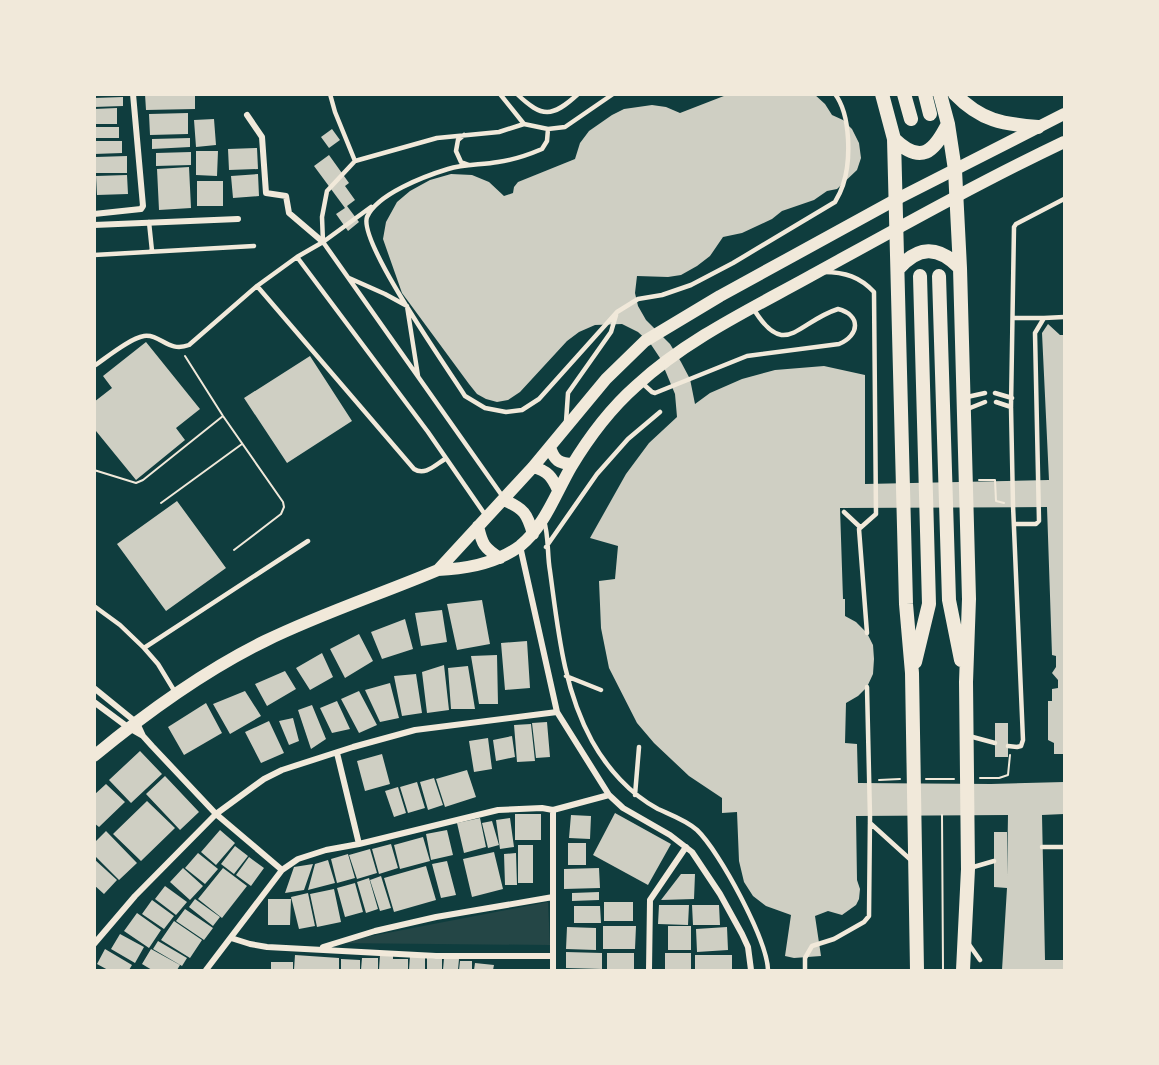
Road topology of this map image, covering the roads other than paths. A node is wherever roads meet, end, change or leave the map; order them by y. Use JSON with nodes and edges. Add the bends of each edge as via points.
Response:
{"nodes":[{"id":1,"x":133,"y":94,"type":"edge"},
{"id":2,"x":330,"y":94,"type":"edge"},
{"id":3,"x":500,"y":94,"type":"edge"},
{"id":4,"x":517,"y":94,"type":"edge"},
{"id":5,"x":578,"y":94,"type":"edge"},
{"id":6,"x":614,"y":94,"type":"edge"},
{"id":7,"x":835,"y":94,"type":"edge"},
{"id":8,"x":882,"y":94,"type":"edge"},
{"id":9,"x":904,"y":94,"type":"edge"},
{"id":10,"x":925,"y":94,"type":"edge"},
{"id":11,"x":940,"y":94,"type":"edge"},
{"id":12,"x":955,"y":94,"type":"edge"},
{"id":13,"x":930,"y":114,"type":"dead end"},
{"id":14,"x":1065,"y":114,"type":"edge"},
{"id":15,"x":247,"y":116,"type":"dead end"},
{"id":16,"x":911,"y":119,"type":"dead end"},
{"id":17,"x":524,"y":124,"type":"junction"},
{"id":18,"x":948,"y":124,"type":"junction"},
{"id":19,"x":1038,"y":127,"type":"junction"},
{"id":20,"x":548,"y":129,"type":"junction"},
{"id":21,"x":464,"y":135,"type":"junction"},
{"id":22,"x":894,"y":139,"type":"junction"},
{"id":23,"x":1065,"y":142,"type":"edge"},
{"id":24,"x":355,"y":161,"type":"junction"},
{"id":25,"x":469,"y":165,"type":"junction"},
{"id":26,"x":955,"y":170,"type":"junction"},
{"id":27,"x":958,"y":197,"type":"junction"},
{"id":28,"x":895,"y":200,"type":"junction"},
{"id":29,"x":1063,"y":202,"type":"edge"},
{"id":30,"x":373,"y":206,"type":"junction"},
{"id":31,"x":94,"y":213,"type":"edge"},
{"id":32,"x":238,"y":219,"type":"dead end"},
{"id":33,"x":149,"y":222,"type":"junction"},
{"id":34,"x":94,"y":225,"type":"edge"},
{"id":35,"x":896,"y":229,"type":"junction"},
{"id":36,"x":323,"y":242,"type":"junction"},
{"id":37,"x":254,"y":246,"type":"dead end"},
{"id":38,"x":152,"y":251,"type":"junction"},
{"id":39,"x":94,"y":255,"type":"edge"},
{"id":40,"x":297,"y":257,"type":"junction"},
{"id":41,"x":960,"y":268,"type":"junction"},
{"id":42,"x":898,"y":269,"type":"junction"},
{"id":43,"x":819,"y":272,"type":"junction"},
{"id":44,"x":920,"y":276,"type":"dead end"},
{"id":45,"x":939,"y":276,"type":"dead end"},
{"id":46,"x":347,"y":277,"type":"junction"},
{"id":47,"x":257,"y":286,"type":"junction"},
{"id":48,"x":407,"y":306,"type":"junction"},
{"id":49,"x":753,"y":308,"type":"junction"},
{"id":50,"x":617,"y":312,"type":"junction"},
{"id":51,"x":1065,"y":317,"type":"edge"},
{"id":52,"x":1014,"y":318,"type":"junction"},
{"id":53,"x":1044,"y":318,"type":"junction"},
{"id":54,"x":94,"y":366,"type":"edge"},
{"id":55,"x":419,"y":378,"type":"junction"},
{"id":56,"x":641,"y":381,"type":"junction"},
{"id":57,"x":985,"y":393,"type":"dead end"},
{"id":58,"x":995,"y":393,"type":"dead end"},
{"id":59,"x":1012,"y":398,"type":"junction"},
{"id":60,"x":985,"y":402,"type":"dead end"},
{"id":61,"x":996,"y":402,"type":"dead end"},
{"id":62,"x":964,"y":404,"type":"junction"},
{"id":63,"x":1011,"y":407,"type":"junction"},
{"id":64,"x":660,"y":412,"type":"dead end"},
{"id":65,"x":566,"y":427,"type":"junction"},
{"id":66,"x":550,"y":447,"type":"junction"},
{"id":67,"x":445,"y":459,"type":"junction"},
{"id":68,"x":573,"y":464,"type":"junction"},
{"id":69,"x":533,"y":467,"type":"junction"},
{"id":70,"x":558,"y":490,"type":"junction"},
{"id":71,"x":504,"y":500,"type":"junction"},
{"id":72,"x":844,"y":512,"type":"dead end"},
{"id":73,"x":543,"y":518,"type":"junction"},
{"id":74,"x":482,"y":521,"type":"junction"},
{"id":75,"x":1014,"y":524,"type":"junction"},
{"id":76,"x":860,"y":527,"type":"junction"},
{"id":77,"x":533,"y":534,"type":"junction"},
{"id":78,"x":308,"y":541,"type":"dead end"},
{"id":79,"x":520,"y":546,"type":"junction"},
{"id":80,"x":546,"y":547,"type":"junction"},
{"id":81,"x":500,"y":558,"type":"junction"},
{"id":82,"x":438,"y":570,"type":"junction"},
{"id":83,"x":94,"y":606,"type":"edge"},
{"id":84,"x":867,"y":633,"type":"dead end"},
{"id":85,"x":144,"y":648,"type":"junction"},
{"id":86,"x":912,"y":673,"type":"junction"},
{"id":87,"x":566,"y":676,"type":"junction"},
{"id":88,"x":966,"y":682,"type":"junction"},
{"id":89,"x":867,"y":687,"type":"dead end"},
{"id":90,"x":94,"y":688,"type":"edge"},
{"id":91,"x":601,"y":690,"type":"dead end"},
{"id":92,"x":176,"y":695,"type":"junction"},
{"id":93,"x":94,"y":702,"type":"edge"},
{"id":94,"x":557,"y":712,"type":"junction"},
{"id":95,"x":133,"y":726,"type":"junction"},
{"id":96,"x":967,"y":735,"type":"junction"},
{"id":97,"x":995,"y":743,"type":"dead end"},
{"id":98,"x":639,"y":747,"type":"dead end"},
{"id":99,"x":1010,"y":747,"type":"road end"},
{"id":100,"x":337,"y":753,"type":"junction"},
{"id":101,"x":94,"y":756,"type":"edge"},
{"id":102,"x":609,"y":795,"type":"junction"},
{"id":103,"x":635,"y":795,"type":"junction"},
{"id":104,"x":554,"y":810,"type":"junction"},
{"id":105,"x":216,"y":814,"type":"junction"},
{"id":106,"x":870,"y":823,"type":"junction"},
{"id":107,"x":359,"y":844,"type":"junction"},
{"id":108,"x":686,"y":847,"type":"junction"},
{"id":109,"x":1042,"y":847,"type":"dead end"},
{"id":110,"x":1065,"y":847,"type":"edge"},
{"id":111,"x":994,"y":861,"type":"dead end"},
{"id":112,"x":916,"y":865,"type":"junction"},
{"id":113,"x":968,"y":869,"type":"junction"},
{"id":114,"x":282,"y":870,"type":"junction"},
{"id":115,"x":553,"y":897,"type":"junction"},
{"id":116,"x":231,"y":938,"type":"junction"},
{"id":117,"x":964,"y":939,"type":"junction"},
{"id":118,"x":94,"y":944,"type":"edge"},
{"id":119,"x":320,"y":949,"type":"junction"},
{"id":120,"x":553,"y":956,"type":"junction"},
{"id":121,"x":980,"y":960,"type":"dead end"},
{"id":122,"x":206,"y":970,"type":"edge"},
{"id":123,"x":553,"y":970,"type":"edge"},
{"id":124,"x":649,"y":970,"type":"edge"},
{"id":125,"x":751,"y":970,"type":"edge"},
{"id":126,"x":768,"y":970,"type":"edge"},
{"id":127,"x":805,"y":970,"type":"edge"},
{"id":128,"x":917,"y":970,"type":"edge"},
{"id":129,"x":963,"y":970,"type":"edge"}],
"edges":[{"from":1,"to":31,"type":"street","via":[[144,202],[141,209]]},
{"from":2,"to":24,"type":"lane"},
{"from":3,"to":17,"type":"lane"},
{"from":4,"to":5,"type":"lane","via":[[532,109],[552,112]]},
{"from":6,"to":20,"type":"lane","via":[[565,127]]},
{"from":7,"to":50,"type":"lane","via":[[847,123],[848,146],[843,185],[835,202],[691,285],[638,299]]},
{"from":8,"to":22,"type":"highway"},
{"from":9,"to":16,"type":"highway"},
{"from":10,"to":13,"type":"highway"},
{"from":11,"to":18,"type":"highway"},
{"from":12,"to":19,"type":"highway","via":[[969,108],[993,121]]},
{"from":14,"to":19,"type":"main road"},
{"from":15,"to":36,"type":"street","via":[[262,137],[266,193],[286,196],[289,213]]},
{"from":17,"to":20,"type":"lane"},
{"from":17,"to":21,"type":"lane","via":[[499,132]]},
{"from":18,"to":22,"type":"highway","via":[[930,151],[912,153]]},
{"from":18,"to":26,"type":"highway"},
{"from":19,"to":26,"type":"main road"},
{"from":20,"to":25,"type":"lane","via":[[542,149],[499,162]]},
{"from":21,"to":24,"type":"lane","via":[[437,138]]},
{"from":21,"to":25,"type":"lane","via":[[458,140],[456,151],[461,162]]},
{"from":22,"to":28,"type":"highway"},
{"from":23,"to":27,"type":"main road"},
{"from":24,"to":36,"type":"lane","via":[[327,191]]},
{"from":25,"to":30,"type":"lane","via":[[413,182]]},
{"from":26,"to":27,"type":"highway"},
{"from":26,"to":28,"type":"main road"},
{"from":27,"to":35,"type":"main road"},
{"from":27,"to":41,"type":"highway"},
{"from":28,"to":35,"type":"highway"},
{"from":28,"to":65,"type":"main road","via":[[645,340]]},
{"from":29,"to":52,"type":"lane","via":[[1014,226]]},
{"from":30,"to":36,"type":"lane"},
{"from":30,"to":48,"type":"lane","via":[[366,220],[370,240]]},
{"from":32,"to":33,"type":"street"},
{"from":33,"to":34,"type":"street"},
{"from":33,"to":38,"type":"lane"},
{"from":35,"to":42,"type":"highway"},
{"from":35,"to":43,"type":"main road"},
{"from":36,"to":40,"type":"lane"},
{"from":36,"to":46,"type":"lane"},
{"from":37,"to":38,"type":"lane"},
{"from":38,"to":39,"type":"lane"},
{"from":40,"to":47,"type":"lane"},
{"from":40,"to":67,"type":"lane"},
{"from":41,"to":42,"type":"highway","via":[[944,255],[922,251]]},
{"from":41,"to":62,"type":"highway"},
{"from":42,"to":86,"type":"highway","via":[[906,604]]},
{"from":43,"to":49,"type":"main road"},
{"from":43,"to":76,"type":"lane","via":[[852,276],[874,292],[876,514]]},
{"from":44,"to":86,"type":"highway","via":[[929,604]]},
{"from":45,"to":88,"type":"highway","via":[[949,600]]},
{"from":46,"to":48,"type":"lane"},
{"from":46,"to":55,"type":"lane"},
{"from":47,"to":54,"type":"lane","via":[[189,345],[180,348],[143,336]]},
{"from":47,"to":67,"type":"lane","via":[[414,469],[425,471]]},
{"from":48,"to":50,"type":"lane","via":[[465,396],[485,408],[506,412],[522,410],[539,399]]},
{"from":48,"to":55,"type":"lane"},
{"from":49,"to":56,"type":"main road","via":[[681,350]]},
{"from":49,"to":56,"type":"lane","via":[[767,329],[780,335],[790,334],[838,309],[854,320],[853,333],[849,340],[839,344],[747,356],[656,393]]},
{"from":50,"to":65,"type":"lane","via":[[611,332],[568,393]]},
{"from":51,"to":53,"type":"lane"},
{"from":52,"to":53,"type":"lane"},
{"from":52,"to":59,"type":"lane"},
{"from":53,"to":75,"type":"lane","via":[[1035,333],[1039,521]]},
{"from":55,"to":71,"type":"lane"},
{"from":56,"to":68,"type":"main road","via":[[600,424]]},
{"from":57,"to":62,"type":"lane"},
{"from":58,"to":59,"type":"lane"},
{"from":59,"to":63,"type":"lane"},
{"from":60,"to":62,"type":"lane"},
{"from":61,"to":63,"type":"lane"},
{"from":62,"to":88,"type":"highway","via":[[969,599]]},
{"from":63,"to":75,"type":"lane"},
{"from":64,"to":80,"type":"lane","via":[[628,439],[597,474]]},
{"from":65,"to":66,"type":"main road"},
{"from":66,"to":68,"type":"main road","via":[[557,462]]},
{"from":66,"to":69,"type":"main road"},
{"from":67,"to":74,"type":"lane"},
{"from":68,"to":70,"type":"main road"},
{"from":69,"to":70,"type":"main road","via":[[548,473]]},
{"from":69,"to":71,"type":"main road"},
{"from":70,"to":73,"type":"main road"},
{"from":71,"to":74,"type":"main road"},
{"from":71,"to":77,"type":"main road","via":[[523,511]]},
{"from":72,"to":76,"type":"lane"},
{"from":73,"to":77,"type":"main road"},
{"from":73,"to":80,"type":"lane"},
{"from":74,"to":81,"type":"main road","via":[[481,541]]},
{"from":74,"to":82,"type":"main road"},
{"from":75,"to":99,"type":"lane","via":[[1023,740],[1021,746]]},
{"from":76,"to":84,"type":"lane"},
{"from":77,"to":79,"type":"main road"},
{"from":78,"to":85,"type":"lane"},
{"from":79,"to":81,"type":"main road"},
{"from":79,"to":94,"type":"street"},
{"from":80,"to":87,"type":"lane"},
{"from":81,"to":82,"type":"main road","via":[[462,569]]},
{"from":82,"to":92,"type":"main road","via":[[265,641]]},
{"from":83,"to":85,"type":"lane"},
{"from":85,"to":92,"type":"lane"},
{"from":86,"to":112,"type":"highway"},
{"from":87,"to":91,"type":"lane"},
{"from":87,"to":103,"type":"lane","via":[[593,742]]},
{"from":88,"to":96,"type":"highway"},
{"from":89,"to":106,"type":"lane"},
{"from":90,"to":95,"type":"street"},
{"from":92,"to":95,"type":"main road"},
{"from":93,"to":95,"type":"street"},
{"from":94,"to":100,"type":"street","via":[[415,730]]},
{"from":94,"to":102,"type":"street"},
{"from":95,"to":101,"type":"main road"},
{"from":95,"to":105,"type":"street"},
{"from":96,"to":97,"type":"lane"},
{"from":96,"to":113,"type":"highway"},
{"from":98,"to":103,"type":"lane"},
{"from":100,"to":105,"type":"street","via":[[264,778]]},
{"from":100,"to":107,"type":"street"},
{"from":102,"to":104,"type":"street"},
{"from":102,"to":108,"type":"street"},
{"from":103,"to":126,"type":"lane","via":[[696,829],[714,848],[762,941]]},
{"from":104,"to":107,"type":"street","via":[[498,810]]},
{"from":104,"to":115,"type":"street"},
{"from":105,"to":114,"type":"street"},
{"from":105,"to":118,"type":"street"},
{"from":106,"to":112,"type":"lane"},
{"from":106,"to":127,"type":"lane","via":[[869,916],[834,939],[812,946],[805,958]]},
{"from":107,"to":114,"type":"street","via":[[298,859]]},
{"from":108,"to":124,"type":"street","via":[[650,900]]},
{"from":108,"to":125,"type":"street","via":[[734,917],[748,946]]},
{"from":109,"to":110,"type":"lane"},
{"from":111,"to":113,"type":"lane"},
{"from":112,"to":128,"type":"highway"},
{"from":113,"to":117,"type":"highway"},
{"from":114,"to":116,"type":"street"},
{"from":115,"to":119,"type":"street","via":[[436,917]]},
{"from":115,"to":120,"type":"street"},
{"from":116,"to":119,"type":"street","via":[[267,947]]},
{"from":116,"to":122,"type":"street"},
{"from":117,"to":121,"type":"lane"},
{"from":117,"to":129,"type":"highway"},
{"from":119,"to":120,"type":"street","via":[[436,956]]},
{"from":120,"to":123,"type":"street"}]}
